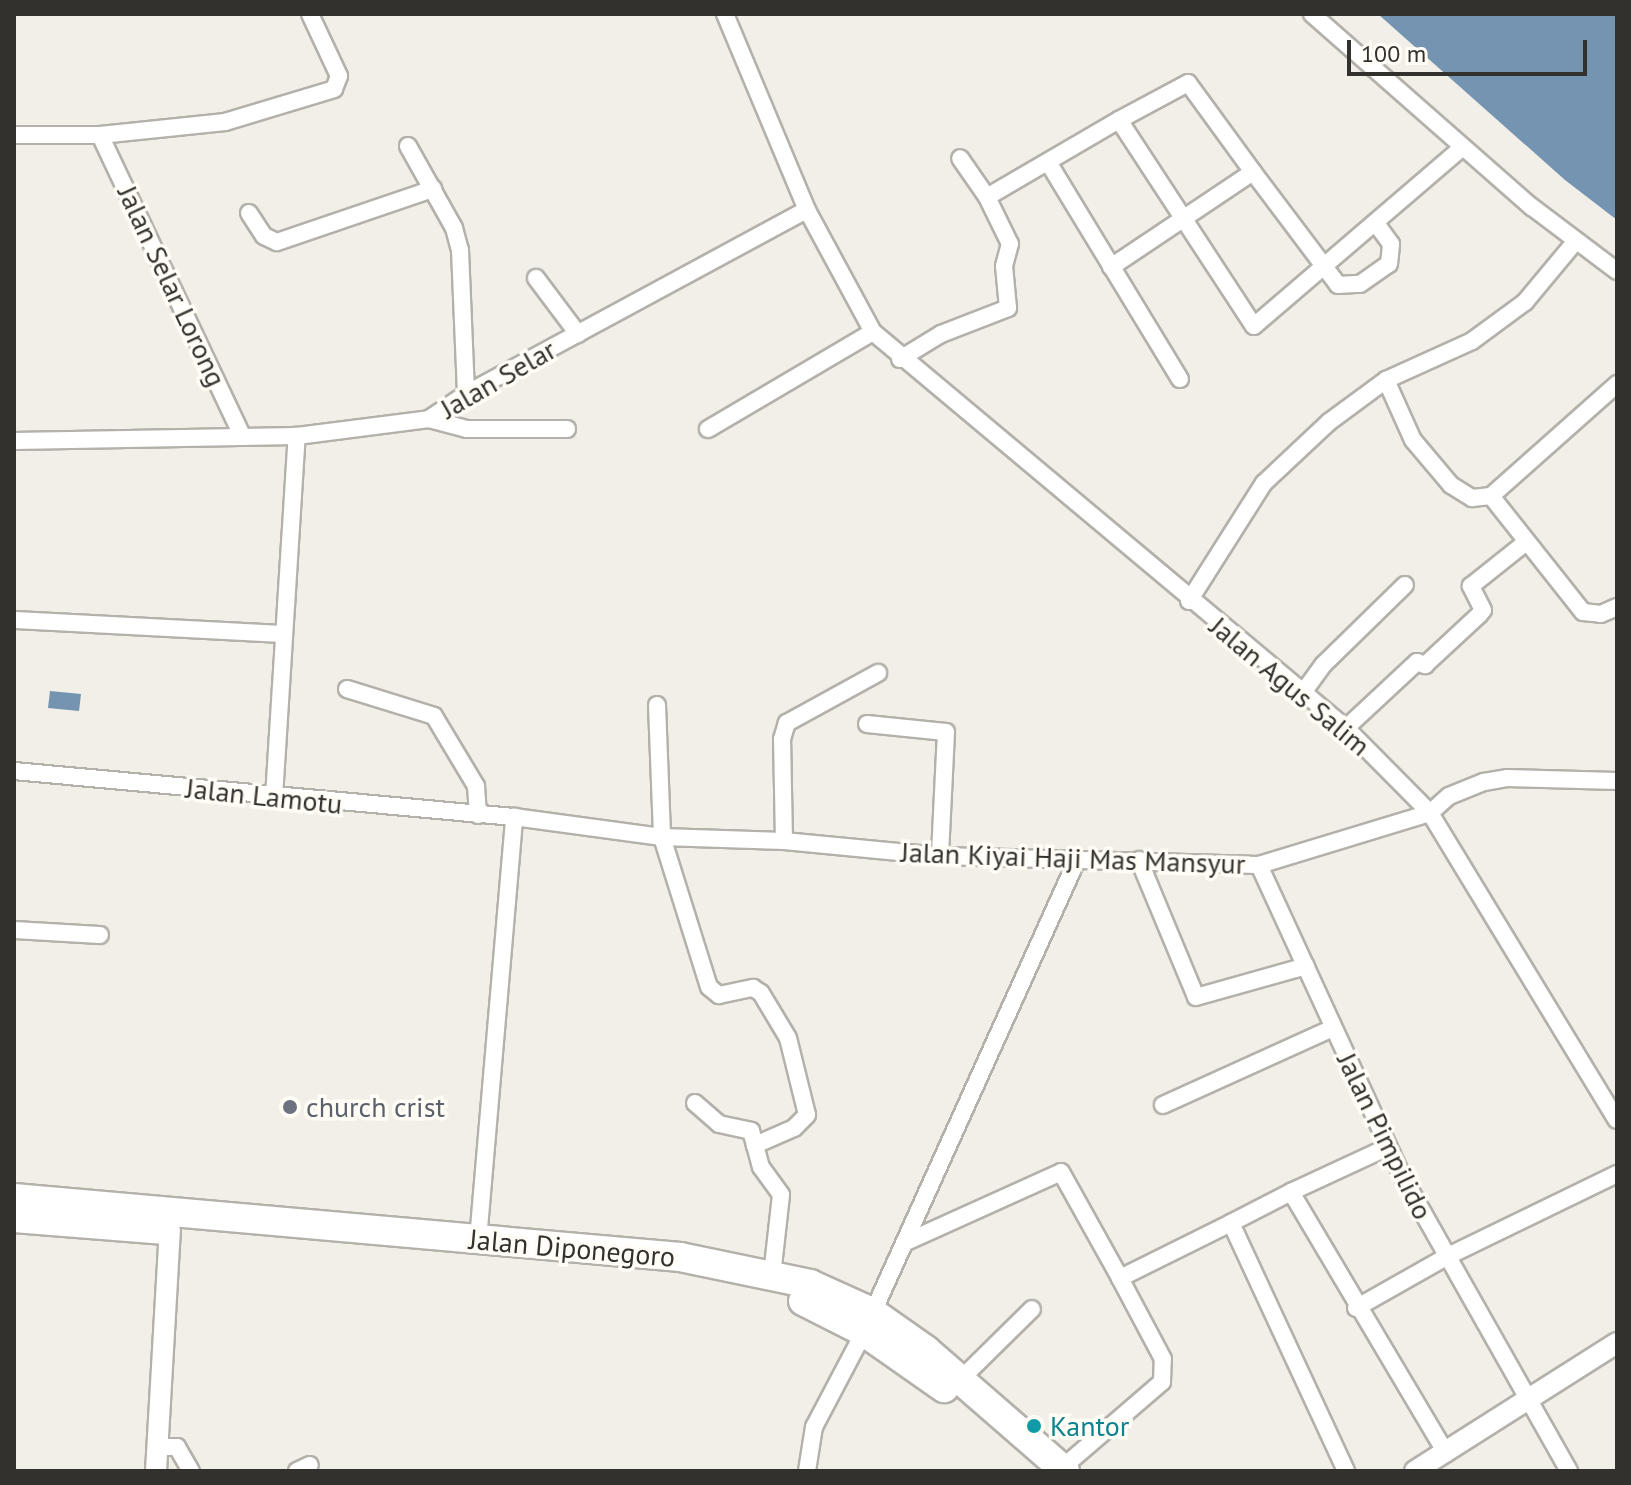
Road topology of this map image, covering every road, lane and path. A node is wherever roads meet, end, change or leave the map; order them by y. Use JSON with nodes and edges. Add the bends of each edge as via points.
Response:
{"nodes":[{"id":1,"x":310,"y":14,"type":"edge"},
{"id":2,"x":725,"y":14,"type":"edge"},
{"id":3,"x":1312,"y":14,"type":"edge"},
{"id":4,"x":1119,"y":120,"type":"junction"},
{"id":5,"x":14,"y":135,"type":"edge"},
{"id":6,"x":100,"y":135,"type":"junction"},
{"id":7,"x":408,"y":146,"type":"dead end"},
{"id":8,"x":1463,"y":147,"type":"junction"},
{"id":9,"x":960,"y":158,"type":"dead end"},
{"id":10,"x":1048,"y":162,"type":"junction"},
{"id":11,"x":1253,"y":172,"type":"junction"},
{"id":12,"x":433,"y":189,"type":"junction"},
{"id":13,"x":987,"y":197,"type":"junction"},
{"id":14,"x":807,"y":210,"type":"junction"},
{"id":15,"x":249,"y":213,"type":"dead end"},
{"id":16,"x":1181,"y":220,"type":"junction"},
{"id":17,"x":1376,"y":223,"type":"junction"},
{"id":18,"x":1575,"y":242,"type":"junction"},
{"id":19,"x":1111,"y":267,"type":"junction"},
{"id":20,"x":1323,"y":270,"type":"junction"},
{"id":21,"x":1617,"y":271,"type":"edge"},
{"id":22,"x":536,"y":278,"type":"dead end"},
{"id":23,"x":873,"y":332,"type":"junction"},
{"id":24,"x":578,"y":334,"type":"junction"},
{"id":25,"x":900,"y":359,"type":"junction"},
{"id":26,"x":1180,"y":379,"type":"dead end"},
{"id":27,"x":1386,"y":380,"type":"junction"},
{"id":28,"x":1617,"y":384,"type":"edge"},
{"id":29,"x":466,"y":394,"type":"junction"},
{"id":30,"x":429,"y":419,"type":"junction"},
{"id":31,"x":567,"y":429,"type":"dead end"},
{"id":32,"x":708,"y":429,"type":"dead end"},
{"id":33,"x":297,"y":436,"type":"junction"},
{"id":34,"x":243,"y":437,"type":"junction"},
{"id":35,"x":14,"y":441,"type":"edge"},
{"id":36,"x":1491,"y":496,"type":"junction"},
{"id":37,"x":1525,"y":543,"type":"junction"},
{"id":38,"x":1405,"y":585,"type":"dead end"},
{"id":39,"x":1189,"y":601,"type":"junction"},
{"id":40,"x":1617,"y":607,"type":"edge"},
{"id":41,"x":14,"y":620,"type":"edge"},
{"id":42,"x":284,"y":634,"type":"junction"},
{"id":43,"x":878,"y":673,"type":"dead end"},
{"id":44,"x":347,"y":689,"type":"dead end"},
{"id":45,"x":1302,"y":694,"type":"junction"},
{"id":46,"x":657,"y":705,"type":"dead end"},
{"id":47,"x":867,"y":724,"type":"dead end"},
{"id":48,"x":1346,"y":728,"type":"junction"},
{"id":49,"x":14,"y":771,"type":"edge"},
{"id":50,"x":1617,"y":781,"type":"edge"},
{"id":51,"x":274,"y":797,"type":"junction"},
{"id":52,"x":1430,"y":813,"type":"junction"},
{"id":53,"x":478,"y":815,"type":"junction"},
{"id":54,"x":514,"y":817,"type":"junction"},
{"id":55,"x":662,"y":837,"type":"junction"},
{"id":56,"x":784,"y":841,"type":"junction"},
{"id":57,"x":940,"y":856,"type":"junction"},
{"id":58,"x":1139,"y":860,"type":"junction"},
{"id":59,"x":1076,"y":862,"type":"junction"},
{"id":60,"x":1259,"y":865,"type":"junction"},
{"id":61,"x":14,"y":930,"type":"edge"},
{"id":62,"x":100,"y":935,"type":"dead end"},
{"id":63,"x":1306,"y":966,"type":"junction"},
{"id":64,"x":1333,"y":1028,"type":"junction"},
{"id":65,"x":695,"y":1103,"type":"dead end"},
{"id":66,"x":1163,"y":1105,"type":"dead end"},
{"id":67,"x":1617,"y":1120,"type":"edge"},
{"id":68,"x":755,"y":1145,"type":"junction"},
{"id":69,"x":1388,"y":1147,"type":"junction"},
{"id":70,"x":1617,"y":1174,"type":"edge"},
{"id":71,"x":1291,"y":1192,"type":"junction"},
{"id":72,"x":14,"y":1198,"type":"edge"},
{"id":73,"x":14,"y":1218,"type":"edge"},
{"id":74,"x":1231,"y":1223,"type":"junction"},
{"id":75,"x":170,"y":1230,"type":"junction"},
{"id":76,"x":478,"y":1240,"type":"junction"},
{"id":77,"x":904,"y":1243,"type":"junction"},
{"id":78,"x":1446,"y":1257,"type":"junction"},
{"id":79,"x":772,"y":1275,"type":"junction"},
{"id":80,"x":1120,"y":1278,"type":"junction"},
{"id":81,"x":1356,"y":1308,"type":"junction"},
{"id":82,"x":1032,"y":1309,"type":"dead end"},
{"id":83,"x":868,"y":1322,"type":"junction"},
{"id":84,"x":1617,"y":1343,"type":"edge"},
{"id":85,"x":962,"y":1378,"type":"junction"},
{"id":86,"x":1527,"y":1399,"type":"junction"},
{"id":87,"x":158,"y":1447,"type":"junction"},
{"id":88,"x":1446,"y":1453,"type":"junction"},
{"id":89,"x":1055,"y":1470,"type":"edge"},
{"id":90,"x":156,"y":1471,"type":"edge"},
{"id":91,"x":191,"y":1471,"type":"edge"},
{"id":92,"x":807,"y":1471,"type":"edge"},
{"id":93,"x":1346,"y":1471,"type":"edge"},
{"id":94,"x":1415,"y":1471,"type":"edge"},
{"id":95,"x":1569,"y":1471,"type":"edge"}],
"edges":[{"from":1,"to":6,"type":"street","via":[[339,76],[334,89],[225,122]]},
{"from":2,"to":14,"type":"street","name":"Jalan Agus Salim"},
{"from":3,"to":8,"type":"street"},
{"from":4,"to":10,"type":"street"},
{"from":4,"to":11,"type":"street","via":[[1188,83]]},
{"from":4,"to":16,"type":"street"},
{"from":5,"to":6,"type":"street"},
{"from":6,"to":34,"type":"street","name":"Jalan Selar Lorong"},
{"from":7,"to":12,"type":"street"},
{"from":8,"to":17,"type":"street"},
{"from":8,"to":18,"type":"street"},
{"from":9,"to":13,"type":"street"},
{"from":10,"to":13,"type":"street"},
{"from":10,"to":19,"type":"street"},
{"from":11,"to":16,"type":"street"},
{"from":11,"to":20,"type":"street"},
{"from":12,"to":15,"type":"street","via":[[277,242],[264,236]]},
{"from":12,"to":29,"type":"street","via":[[454,228],[465,270]]},
{"from":13,"to":25,"type":"street","via":[[1011,250],[1004,266],[1008,308],[941,334]]},
{"from":14,"to":23,"type":"street","name":"Jalan Agus Salim"},
{"from":14,"to":24,"type":"street","name":"Jalan Selar"},
{"from":16,"to":19,"type":"street"},
{"from":16,"to":20,"type":"street","via":[[1250,326],[1261,323]]},
{"from":17,"to":20,"type":"street"},
{"from":17,"to":20,"type":"street","via":[[1392,250],[1381,272],[1347,286],[1338,285]]},
{"from":18,"to":21,"type":"street"},
{"from":18,"to":27,"type":"street","via":[[1525,302],[1472,341]]},
{"from":19,"to":26,"type":"street"},
{"from":22,"to":24,"type":"street"},
{"from":23,"to":25,"type":"street","name":"Jalan Agus Salim"},
{"from":23,"to":32,"type":"street"},
{"from":24,"to":29,"type":"street","name":"Jalan Selar"},
{"from":25,"to":39,"type":"street","name":"Jalan Agus Salim"},
{"from":27,"to":36,"type":"street","via":[[1413,440],[1451,485],[1472,498]]},
{"from":27,"to":39,"type":"street","via":[[1329,422],[1264,483]]},
{"from":28,"to":36,"type":"street"},
{"from":29,"to":30,"type":"street","name":"Jalan Selar"},
{"from":30,"to":31,"type":"street","via":[[467,429]]},
{"from":30,"to":33,"type":"street","name":"Jalan Selar"},
{"from":33,"to":34,"type":"street","name":"Jalan Selar"},
{"from":33,"to":42,"type":"street"},
{"from":34,"to":35,"type":"street","name":"Jalan Selar"},
{"from":36,"to":37,"type":"street"},
{"from":37,"to":40,"type":"street","via":[[1583,612],[1601,614]]},
{"from":37,"to":48,"type":"street","via":[[1471,586],[1483,610],[1479,615],[1425,665],[1417,662]]},
{"from":38,"to":45,"type":"street","via":[[1324,664]]},
{"from":39,"to":45,"type":"street","name":"Jalan Agus Salim"},
{"from":41,"to":42,"type":"street"},
{"from":42,"to":51,"type":"street"},
{"from":43,"to":56,"type":"street","via":[[787,723],[782,739]]},
{"from":44,"to":53,"type":"street","via":[[434,716],[476,786]]},
{"from":45,"to":48,"type":"street","name":"Jalan Agus Salim"},
{"from":46,"to":55,"type":"street"},
{"from":47,"to":57,"type":"street","via":[[946,732]]},
{"from":48,"to":52,"type":"street","name":"Jalan Agus Salim"},
{"from":49,"to":51,"type":"street","name":"Jalan Lamotu"},
{"from":50,"to":52,"type":"street","name":"Jalan Kiyai Haji Mas Mansyur","via":[[1507,778],[1465,788]]},
{"from":51,"to":53,"type":"street","name":"Jalan Lamotu"},
{"from":52,"to":60,"type":"street","name":"Jalan Kiyai Haji Mas Mansyur"},
{"from":52,"to":67,"type":"street","name":"Jalan Agus Salim"},
{"from":53,"to":54,"type":"street","name":"Jalan Lamotu"},
{"from":54,"to":55,"type":"street","name":"Jalan Kiyai Haji Mas Mansyur"},
{"from":54,"to":76,"type":"street"},
{"from":55,"to":56,"type":"street","name":"Jalan Kiyai Haji Mas Mansyur"},
{"from":55,"to":68,"type":"street","via":[[709,987],[719,995],[757,989],[795,1057],[807,1115],[794,1128]]},
{"from":56,"to":57,"type":"street","name":"Jalan Kiyai Haji Mas Mansyur"},
{"from":57,"to":59,"type":"street","name":"Jalan Kiyai Haji Mas Mansyur"},
{"from":58,"to":59,"type":"street","name":"Jalan Kiyai Haji Mas Mansyur"},
{"from":58,"to":60,"type":"street","name":"Jalan Kiyai Haji Mas Mansyur"},
{"from":58,"to":63,"type":"street","via":[[1196,997]]},
{"from":59,"to":77,"type":"street"},
{"from":60,"to":63,"type":"street","name":"Jalan Pimpilido"},
{"from":61,"to":62,"type":"street"},
{"from":63,"to":64,"type":"street","name":"Jalan Pimpilido"},
{"from":64,"to":66,"type":"street"},
{"from":64,"to":69,"type":"street","name":"Jalan Pimpilido"},
{"from":65,"to":68,"type":"street","via":[[719,1124],[751,1131]]},
{"from":68,"to":79,"type":"street","via":[[761,1167],[781,1195]]},
{"from":69,"to":71,"type":"street"},
{"from":69,"to":78,"type":"street","name":"Jalan Pimpilido"},
{"from":70,"to":78,"type":"street"},
{"from":71,"to":74,"type":"street"},
{"from":71,"to":81,"type":"street"},
{"from":72,"to":76,"type":"highway","name":"Jalan Diponegoro"},
{"from":73,"to":75,"type":"highway","name":"Jalan Diponegoro"},
{"from":74,"to":80,"type":"street"},
{"from":74,"to":93,"type":"street"},
{"from":75,"to":83,"type":"highway","name":"Jalan Diponegoro","via":[[480,1254],[733,1282]]},
{"from":75,"to":87,"type":"street"},
{"from":76,"to":79,"type":"highway","name":"Jalan Diponegoro","via":[[680,1257]]},
{"from":77,"to":80,"type":"street","via":[[1061,1172]]},
{"from":77,"to":83,"type":"street"},
{"from":78,"to":81,"type":"street"},
{"from":78,"to":86,"type":"street","name":"Jalan Pimpilido"},
{"from":79,"to":83,"type":"highway","name":"Jalan Diponegoro","via":[[810,1284]]},
{"from":80,"to":89,"type":"street","via":[[1163,1359],[1162,1382]]},
{"from":81,"to":88,"type":"street"},
{"from":82,"to":85,"type":"street"},
{"from":83,"to":85,"type":"highway","name":"Jalan Diponegoro"},
{"from":83,"to":89,"type":"highway","name":"Jalan Diponegoro","via":[[933,1379]]},
{"from":83,"to":92,"type":"street","via":[[814,1427]]},
{"from":84,"to":86,"type":"street"},
{"from":85,"to":89,"type":"highway","name":"Jalan Diponegoro"},
{"from":86,"to":88,"type":"street"},
{"from":86,"to":95,"type":"street","name":"Jalan Pimpilido"},
{"from":87,"to":90,"type":"street"},
{"from":87,"to":91,"type":"street","via":[[177,1447]]},
{"from":88,"to":94,"type":"street"}]}
